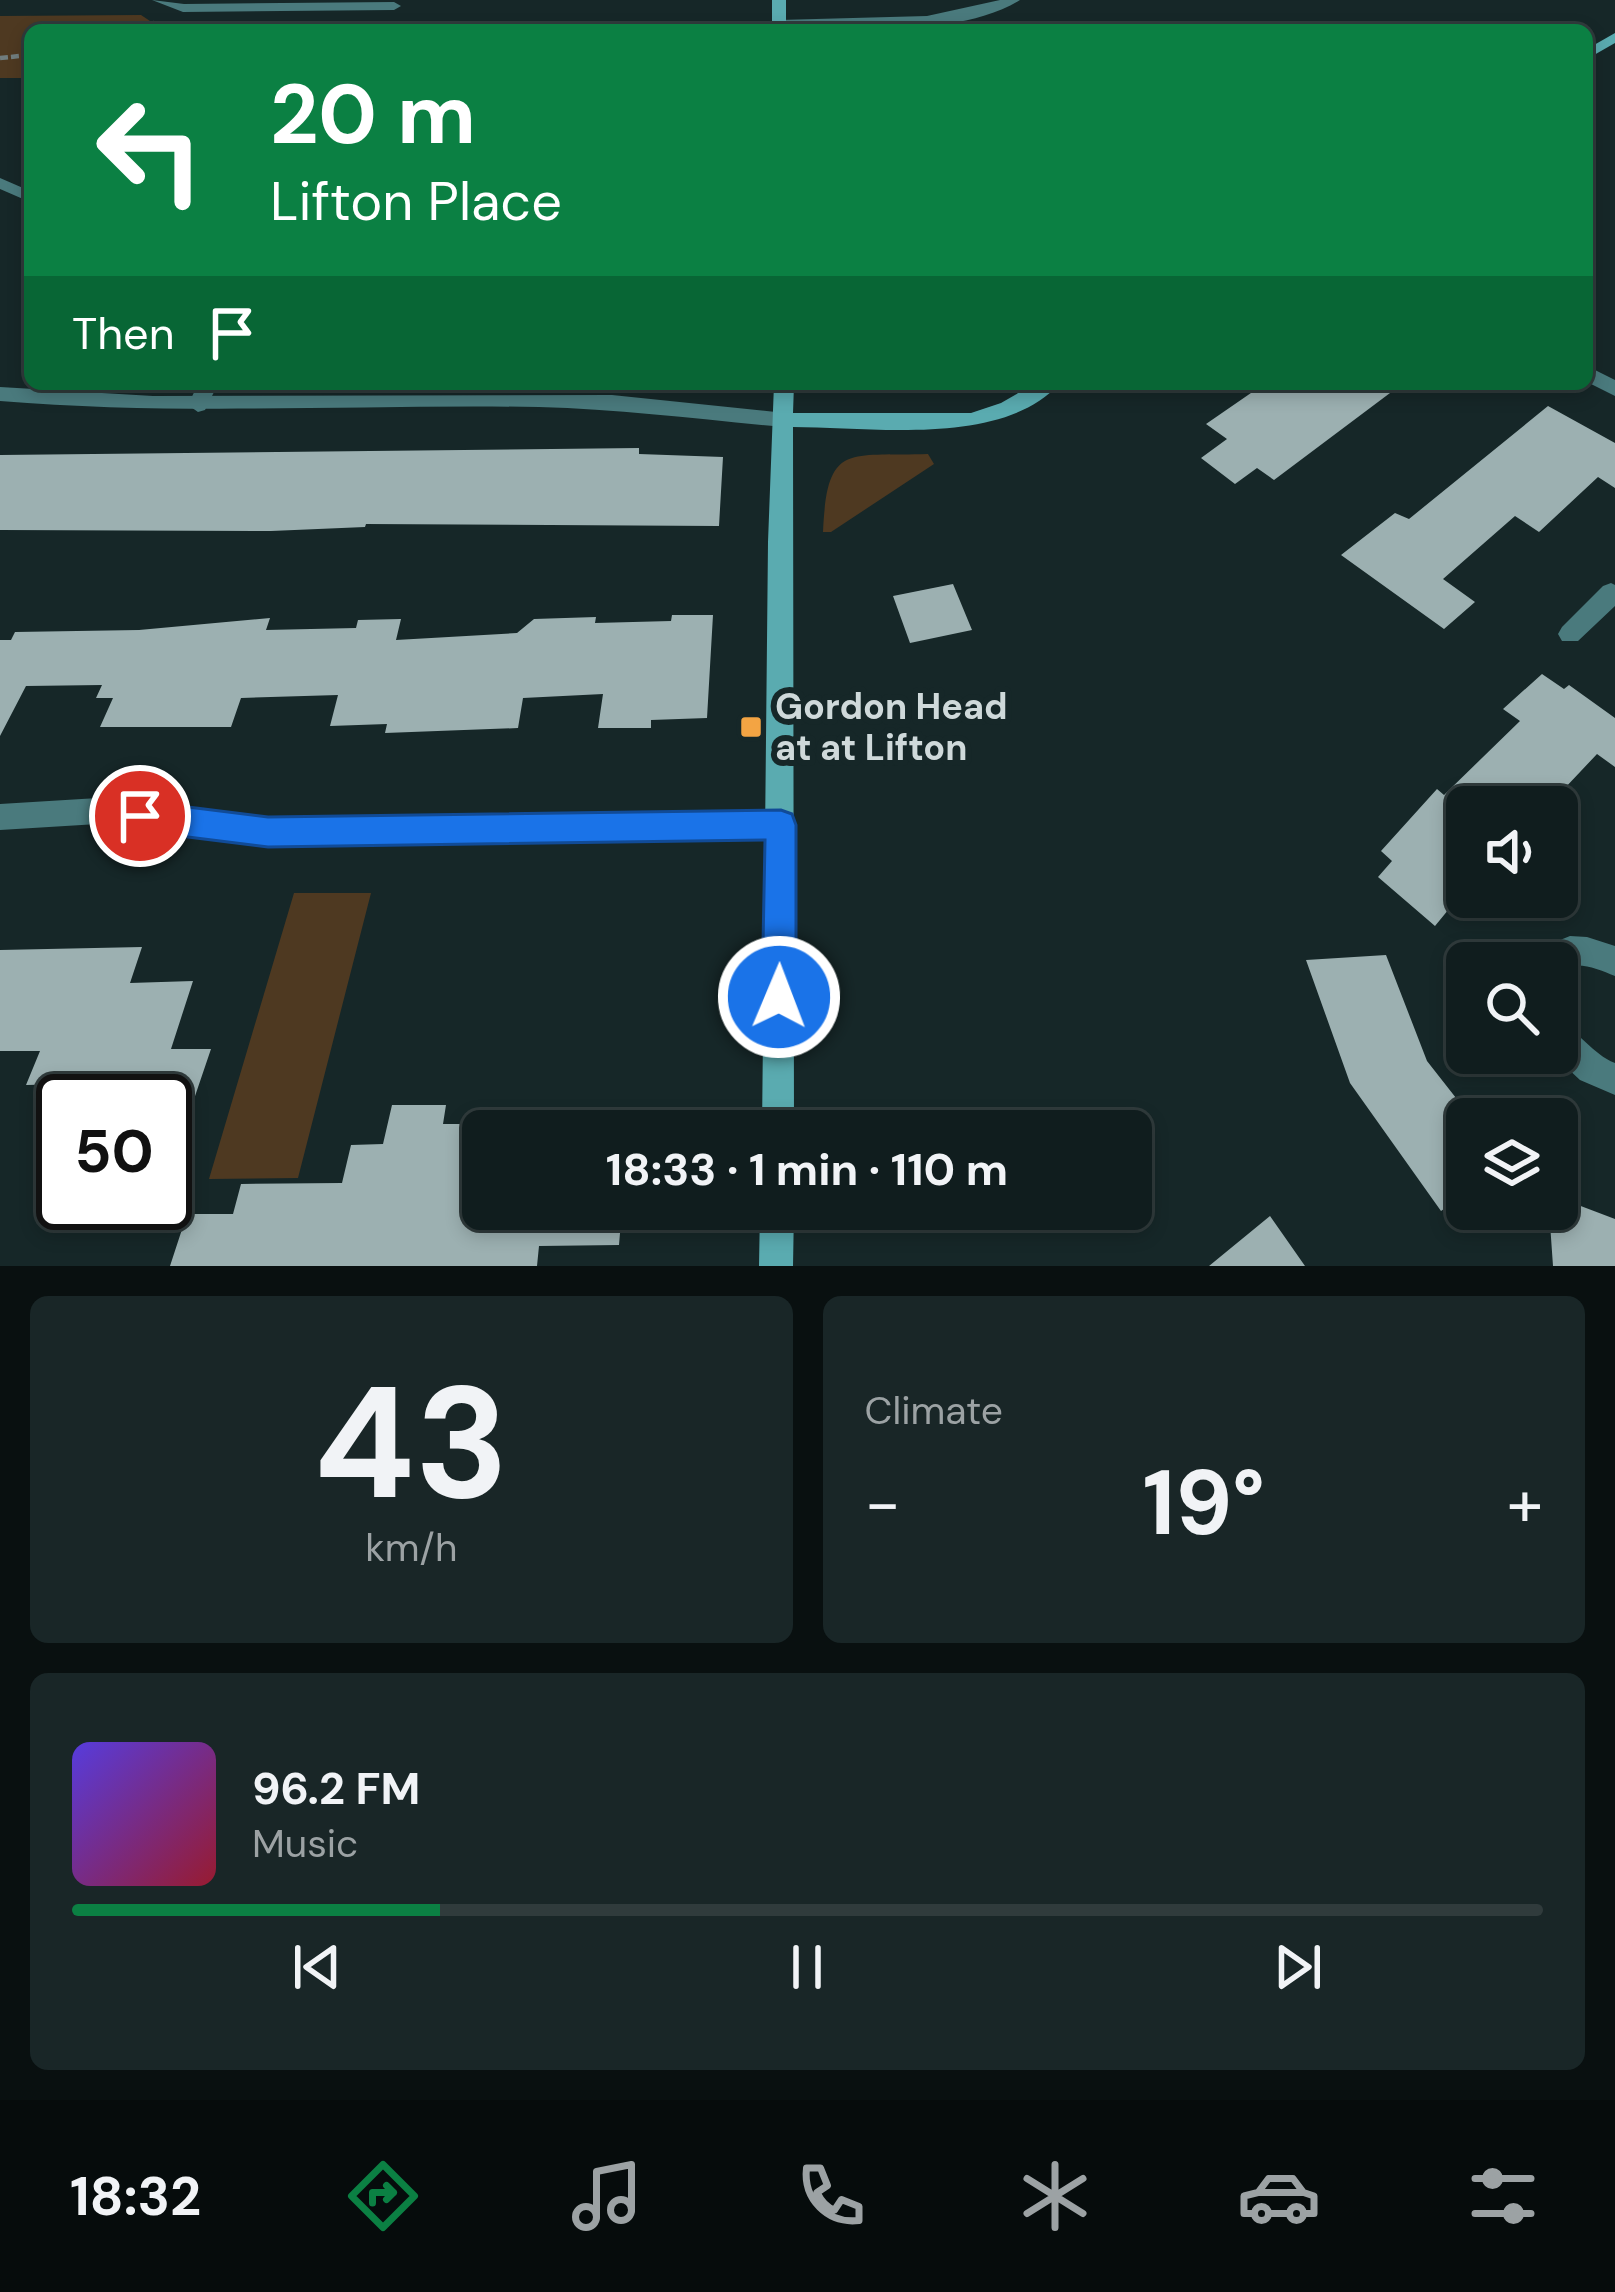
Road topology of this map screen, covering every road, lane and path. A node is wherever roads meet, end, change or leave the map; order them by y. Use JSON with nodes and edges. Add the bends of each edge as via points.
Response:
{"nodes":[{"id":1,"x":158,"y":0,"type":"edge"},
{"id":2,"x":1013,"y":0,"type":"edge"},
{"id":3,"x":394,"y":6,"type":"dead end"},
{"id":4,"x":853,"y":24,"type":"edge"},
{"id":5,"x":205,"y":390,"type":"edge"},
{"id":6,"x":784,"y":390,"type":"edge"},
{"id":7,"x":1039,"y":390,"type":"edge"},
{"id":8,"x":0,"y":394,"type":"edge"},
{"id":9,"x":198,"y":405,"type":"junction"},
{"id":10,"x":785,"y":420,"type":"junction"},
{"id":11,"x":1615,"y":596,"type":"edge"},
{"id":12,"x":1570,"y":634,"type":"dead end"},
{"id":13,"x":0,"y":817,"type":"edge"},
{"id":14,"x":781,"y":825,"type":"junction"},
{"id":15,"x":1578,"y":949,"type":"edge"},
{"id":16,"x":1615,"y":961,"type":"edge"},
{"id":17,"x":1578,"y":1057,"type":"edge"},
{"id":18,"x":1615,"y":1079,"type":"edge"},
{"id":19,"x":778,"y":1110,"type":"edge"},
{"id":20,"x":777,"y":1230,"type":"edge"},
{"id":21,"x":776,"y":1266,"type":"edge"}],
"edges":[{"from":1,"to":3,"type":"street","via":[[182,8]]},
{"from":2,"to":4,"type":"street","via":[[956,18]]},
{"from":5,"to":9,"type":"street"},
{"from":6,"to":10,"type":"main road"},
{"from":7,"to":10,"type":"main road","via":[[971,420]]},
{"from":8,"to":9,"type":"street"},
{"from":9,"to":10,"type":"street","via":[[611,402]]},
{"from":10,"to":14,"type":"main road"},
{"from":11,"to":12,"type":"street"},
{"from":13,"to":14,"type":"street","via":[[98,811],[268,832]]},
{"from":14,"to":19,"type":"main road"},
{"from":15,"to":16,"type":"street"},
{"from":17,"to":18,"type":"street"},
{"from":20,"to":21,"type":"main road"}]}
